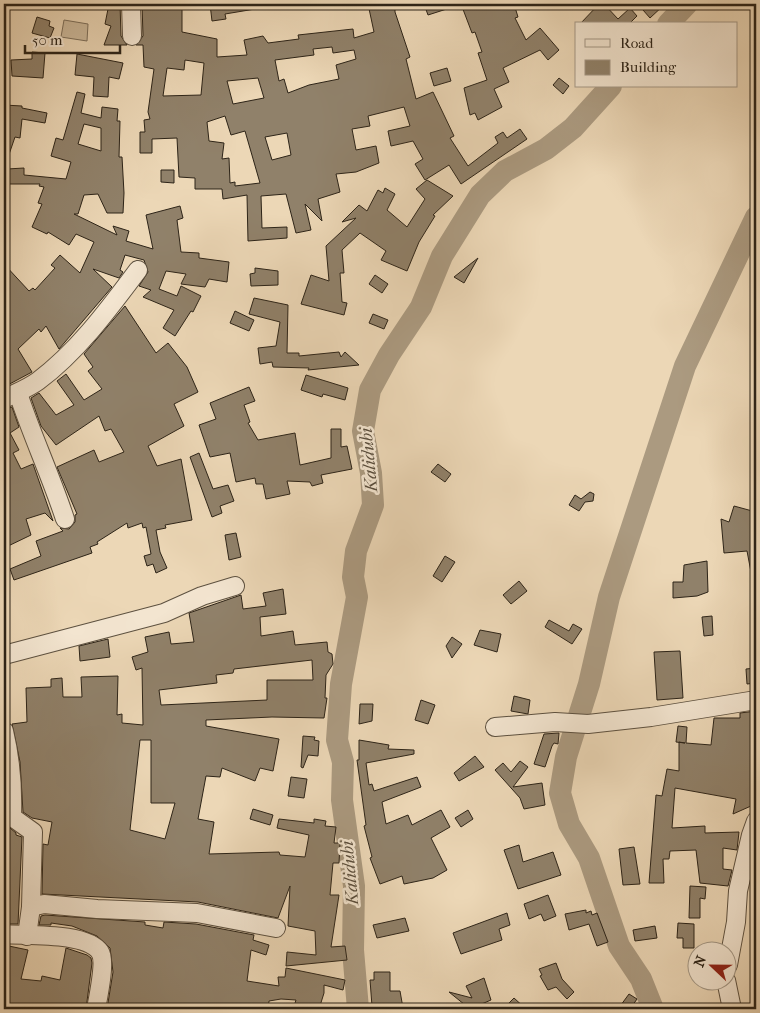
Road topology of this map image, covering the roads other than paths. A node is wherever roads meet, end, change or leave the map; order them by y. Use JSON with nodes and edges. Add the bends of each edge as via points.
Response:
{"nodes":[{"id":1,"x":131,"y":4,"type":"edge"},
{"id":2,"x":132,"y":36,"type":"dead end"},
{"id":3,"x":138,"y":270,"type":"dead end"},
{"id":4,"x":11,"y":396,"type":"edge"},
{"id":5,"x":65,"y":519,"type":"dead end"},
{"id":6,"x":236,"y":586,"type":"dead end"},
{"id":7,"x":4,"y":656,"type":"edge"},
{"id":8,"x":756,"y":700,"type":"edge"},
{"id":9,"x":495,"y":727,"type":"dead end"},
{"id":10,"x":4,"y":732,"type":"edge"},
{"id":11,"x":756,"y":821,"type":"edge"},
{"id":12,"x":31,"y":907,"type":"junction"},
{"id":13,"x":276,"y":928,"type":"dead end"},
{"id":14,"x":4,"y":934,"type":"edge"},
{"id":15,"x":27,"y":936,"type":"junction"},
{"id":16,"x":733,"y":940,"type":"edge"},
{"id":17,"x":728,"y":990,"type":"edge"},
{"id":18,"x":96,"y":1009,"type":"edge"},
{"id":19,"x":732,"y":1009,"type":"edge"}],
"edges":[{"from":1,"to":2,"type":"street"},
{"from":3,"to":4,"type":"street","via":[[62,361],[37,382]]},
{"from":4,"to":5,"type":"street","via":[[49,470]]},
{"from":6,"to":7,"type":"street","via":[[202,596],[164,613]]},
{"from":8,"to":9,"type":"street","via":[[588,724],[554,722]]},
{"from":10,"to":12,"type":"street","via":[[9,753],[12,817],[32,832]]},
{"from":11,"to":16,"type":"street","via":[[738,891]]},
{"from":12,"to":13,"type":"street","via":[[44,904],[197,913]]},
{"from":12,"to":15,"type":"street"},
{"from":14,"to":15,"type":"street"},
{"from":15,"to":18,"type":"street","via":[[57,936],[83,942],[101,953],[103,963]]},
{"from":17,"to":19,"type":"street"}]}
